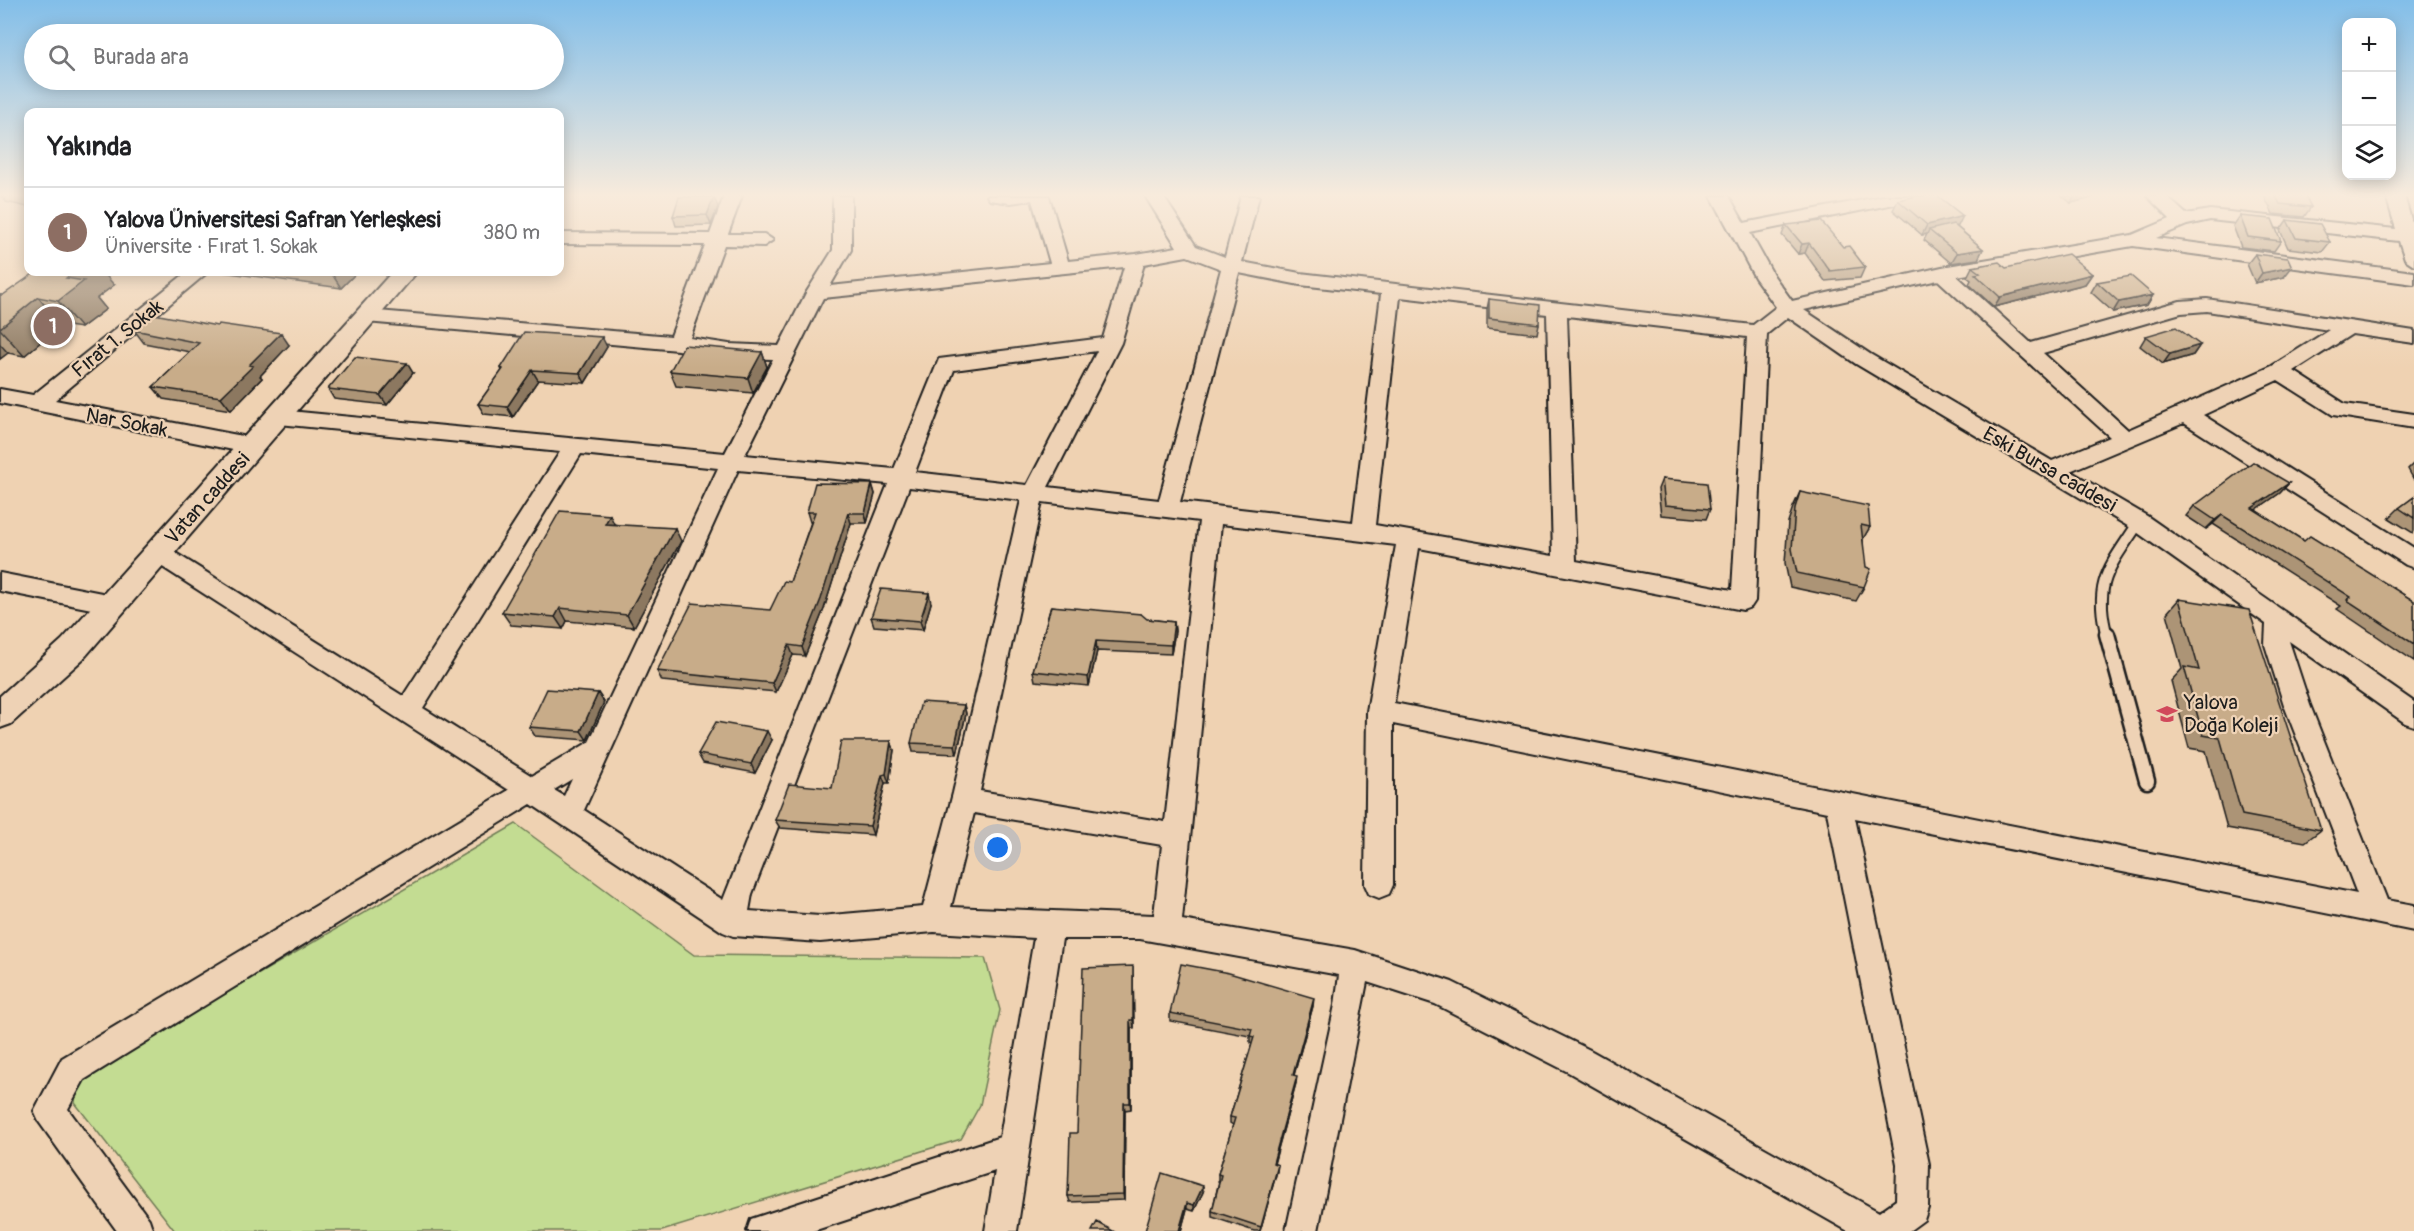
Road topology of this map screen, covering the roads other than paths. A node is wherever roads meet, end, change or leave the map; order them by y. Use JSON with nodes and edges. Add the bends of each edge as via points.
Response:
{"nodes":[{"id":1,"x":713,"y":253,"type":"edge"},
{"id":2,"x":840,"y":253,"type":"edge"},
{"id":3,"x":1057,"y":253,"type":"edge"},
{"id":4,"x":1171,"y":253,"type":"edge"},
{"id":5,"x":1199,"y":253,"type":"edge"},
{"id":6,"x":1234,"y":253,"type":"edge"},
{"id":7,"x":1751,"y":253,"type":"edge"},
{"id":8,"x":2055,"y":253,"type":"edge"},
{"id":9,"x":2232,"y":253,"type":"edge"},
{"id":10,"x":1136,"y":260,"type":"junction"},
{"id":11,"x":1231,"y":266,"type":"junction"},
{"id":12,"x":1061,"y":268,"type":"junction"},
{"id":13,"x":1942,"y":273,"type":"junction"},
{"id":14,"x":193,"y":276,"type":"edge"},
{"id":15,"x":401,"y":276,"type":"edge"},
{"id":16,"x":2414,"y":278,"type":"edge"},
{"id":17,"x":1391,"y":288,"type":"junction"},
{"id":18,"x":816,"y":293,"type":"junction"},
{"id":19,"x":1557,"y":307,"type":"junction"},
{"id":20,"x":1787,"y":308,"type":"junction"},
{"id":21,"x":366,"y":316,"type":"junction"},
{"id":22,"x":2347,"y":328,"type":"junction"},
{"id":23,"x":1757,"y":332,"type":"junction"},
{"id":24,"x":2414,"y":337,"type":"edge"},
{"id":25,"x":678,"y":343,"type":"junction"},
{"id":26,"x":1111,"y":343,"type":"junction"},
{"id":27,"x":2026,"y":351,"type":"junction"},
{"id":28,"x":786,"y":352,"type":"junction"},
{"id":29,"x":2279,"y":371,"type":"junction"},
{"id":30,"x":0,"y":396,"type":"edge"},
{"id":31,"x":35,"y":405,"type":"junction"},
{"id":32,"x":2186,"y":414,"type":"junction"},
{"id":33,"x":279,"y":417,"type":"junction"},
{"id":34,"x":2414,"y":421,"type":"edge"},
{"id":35,"x":2124,"y":438,"type":"junction"},
{"id":36,"x":253,"y":446,"type":"junction"},
{"id":37,"x":575,"y":446,"type":"junction"},
{"id":38,"x":731,"y":462,"type":"junction"},
{"id":39,"x":2051,"y":470,"type":"junction"},
{"id":40,"x":902,"y":478,"type":"junction"},
{"id":41,"x":1033,"y":494,"type":"junction"},
{"id":42,"x":1167,"y":510,"type":"junction"},
{"id":43,"x":1211,"y":513,"type":"junction"},
{"id":44,"x":2139,"y":522,"type":"junction"},
{"id":45,"x":1363,"y":532,"type":"junction"},
{"id":46,"x":1409,"y":538,"type":"junction"},
{"id":47,"x":158,"y":553,"type":"junction"},
{"id":48,"x":2414,"y":559,"type":"edge"},
{"id":49,"x":1565,"y":567,"type":"junction"},
{"id":50,"x":0,"y":582,"type":"edge"},
{"id":51,"x":112,"y":604,"type":"junction"},
{"id":52,"x":2278,"y":619,"type":"junction"},
{"id":53,"x":407,"y":711,"type":"junction"},
{"id":54,"x":1380,"y":711,"type":"junction"},
{"id":55,"x":0,"y":715,"type":"edge"},
{"id":56,"x":2414,"y":716,"type":"edge"},
{"id":57,"x":599,"y":749,"type":"junction"},
{"id":58,"x":2147,"y":781,"type":"dead end"},
{"id":59,"x":532,"y":790,"type":"junction"},
{"id":60,"x":964,"y":800,"type":"junction"},
{"id":61,"x":1838,"y":802,"type":"junction"},
{"id":62,"x":569,"y":814,"type":"junction"},
{"id":63,"x":1177,"y":836,"type":"junction"},
{"id":64,"x":1378,"y":885,"type":"dead end"},
{"id":65,"x":2377,"y":909,"type":"junction"},
{"id":66,"x":2414,"y":918,"type":"edge"},
{"id":67,"x":934,"y":919,"type":"junction"},
{"id":68,"x":733,"y":924,"type":"junction"},
{"id":69,"x":1050,"y":926,"type":"junction"},
{"id":70,"x":1167,"y":930,"type":"junction"},
{"id":71,"x":1355,"y":964,"type":"junction"},
{"id":72,"x":1016,"y":1148,"type":"junction"},
{"id":73,"x":1875,"y":1230,"type":"edge"},
{"id":74,"x":137,"y":1231,"type":"edge"},
{"id":75,"x":763,"y":1231,"type":"edge"},
{"id":76,"x":1002,"y":1231,"type":"edge"},
{"id":77,"x":1302,"y":1231,"type":"edge"}],
"edges":[{"from":1,"to":25,"type":"street"},
{"from":2,"to":18,"type":"street"},
{"from":3,"to":12,"type":"street"},
{"from":4,"to":10,"type":"street"},
{"from":5,"to":11,"type":"street"},
{"from":6,"to":11,"type":"street"},
{"from":7,"to":20,"type":"street","name":"Eski Bursa caddesi"},
{"from":8,"to":13,"type":"street"},
{"from":9,"to":16,"type":"street"},
{"from":10,"to":12,"type":"street"},
{"from":10,"to":26,"type":"street"},
{"from":11,"to":17,"type":"street","via":[[1300,279]]},
{"from":11,"to":42,"type":"street"},
{"from":12,"to":18,"type":"street"},
{"from":13,"to":20,"type":"street"},
{"from":13,"to":27,"type":"street"},
{"from":14,"to":31,"type":"street","name":"Fırat 1. Sokak"},
{"from":15,"to":21,"type":"street","name":"Vatan caddesi"},
{"from":17,"to":19,"type":"street"},
{"from":17,"to":45,"type":"street"},
{"from":18,"to":28,"type":"street"},
{"from":19,"to":23,"type":"street"},
{"from":19,"to":49,"type":"street"},
{"from":20,"to":23,"type":"street"},
{"from":20,"to":39,"type":"street","name":"Eski Bursa caddesi","via":[[1863,359]]},
{"from":21,"to":25,"type":"street"},
{"from":21,"to":33,"type":"street","name":"Vatan caddesi"},
{"from":22,"to":24,"type":"street"},
{"from":22,"to":27,"type":"street","via":[[2207,305],[2180,307]]},
{"from":22,"to":29,"type":"street"},
{"from":23,"to":49,"type":"street","via":[[1743,601]]},
{"from":25,"to":28,"type":"street","via":[[729,351]]},
{"from":26,"to":40,"type":"street","via":[[946,364]]},
{"from":26,"to":41,"type":"street"},
{"from":27,"to":35,"type":"street"},
{"from":28,"to":38,"type":"street"},
{"from":29,"to":32,"type":"street"},
{"from":29,"to":34,"type":"street","via":[[2340,410]]},
{"from":30,"to":31,"type":"street","name":"Nar Sokak"},
{"from":31,"to":36,"type":"street","name":"Nar Sokak"},
{"from":32,"to":35,"type":"street"},
{"from":32,"to":48,"type":"street"},
{"from":33,"to":36,"type":"street","name":"Vatan caddesi"},
{"from":33,"to":37,"type":"street"},
{"from":35,"to":39,"type":"street"},
{"from":36,"to":47,"type":"street","name":"Vatan caddesi"},
{"from":37,"to":38,"type":"street"},
{"from":37,"to":53,"type":"street"},
{"from":38,"to":40,"type":"street"},
{"from":38,"to":57,"type":"street"},
{"from":39,"to":44,"type":"street","name":"Eski Bursa caddesi"},
{"from":40,"to":41,"type":"street"},
{"from":40,"to":68,"type":"street","via":[[738,894]]},
{"from":41,"to":42,"type":"street"},
{"from":41,"to":60,"type":"street"},
{"from":42,"to":43,"type":"street"},
{"from":43,"to":45,"type":"street"},
{"from":43,"to":63,"type":"street"},
{"from":44,"to":52,"type":"street","name":"Eski Bursa caddesi"},
{"from":44,"to":58,"type":"lane","via":[[2106,573],[2100,609]]},
{"from":45,"to":46,"type":"street"},
{"from":46,"to":49,"type":"street"},
{"from":46,"to":54,"type":"street"},
{"from":47,"to":51,"type":"street","name":"Vatan caddesi"},
{"from":47,"to":53,"type":"street"},
{"from":50,"to":51,"type":"street"},
{"from":51,"to":55,"type":"street","name":"Vatan caddesi","via":[[73,649]]},
{"from":52,"to":56,"type":"street","name":"Eski Bursa caddesi"},
{"from":52,"to":65,"type":"street","via":[[2277,645],[2297,705]]},
{"from":53,"to":59,"type":"street"},
{"from":54,"to":61,"type":"street"},
{"from":54,"to":64,"type":"street"},
{"from":57,"to":59,"type":"street"},
{"from":57,"to":62,"type":"street"},
{"from":59,"to":62,"type":"street"},
{"from":59,"to":74,"type":"street","via":[[72,1069],[50,1111]]},
{"from":60,"to":63,"type":"street"},
{"from":60,"to":67,"type":"street"},
{"from":61,"to":65,"type":"street"},
{"from":61,"to":73,"type":"street","via":[[1913,1164],[1912,1208],[1892,1224]]},
{"from":62,"to":68,"type":"street"},
{"from":63,"to":70,"type":"street"},
{"from":65,"to":66,"type":"street"},
{"from":67,"to":68,"type":"street","via":[[820,929]]},
{"from":67,"to":69,"type":"street"},
{"from":69,"to":70,"type":"street","via":[[1140,926]]},
{"from":69,"to":72,"type":"street"},
{"from":70,"to":71,"type":"street"},
{"from":71,"to":73,"type":"street","via":[[1442,992],[1579,1061]]},
{"from":71,"to":77,"type":"street","via":[[1350,1005]]},
{"from":72,"to":75,"type":"street"},
{"from":72,"to":76,"type":"street"}]}
